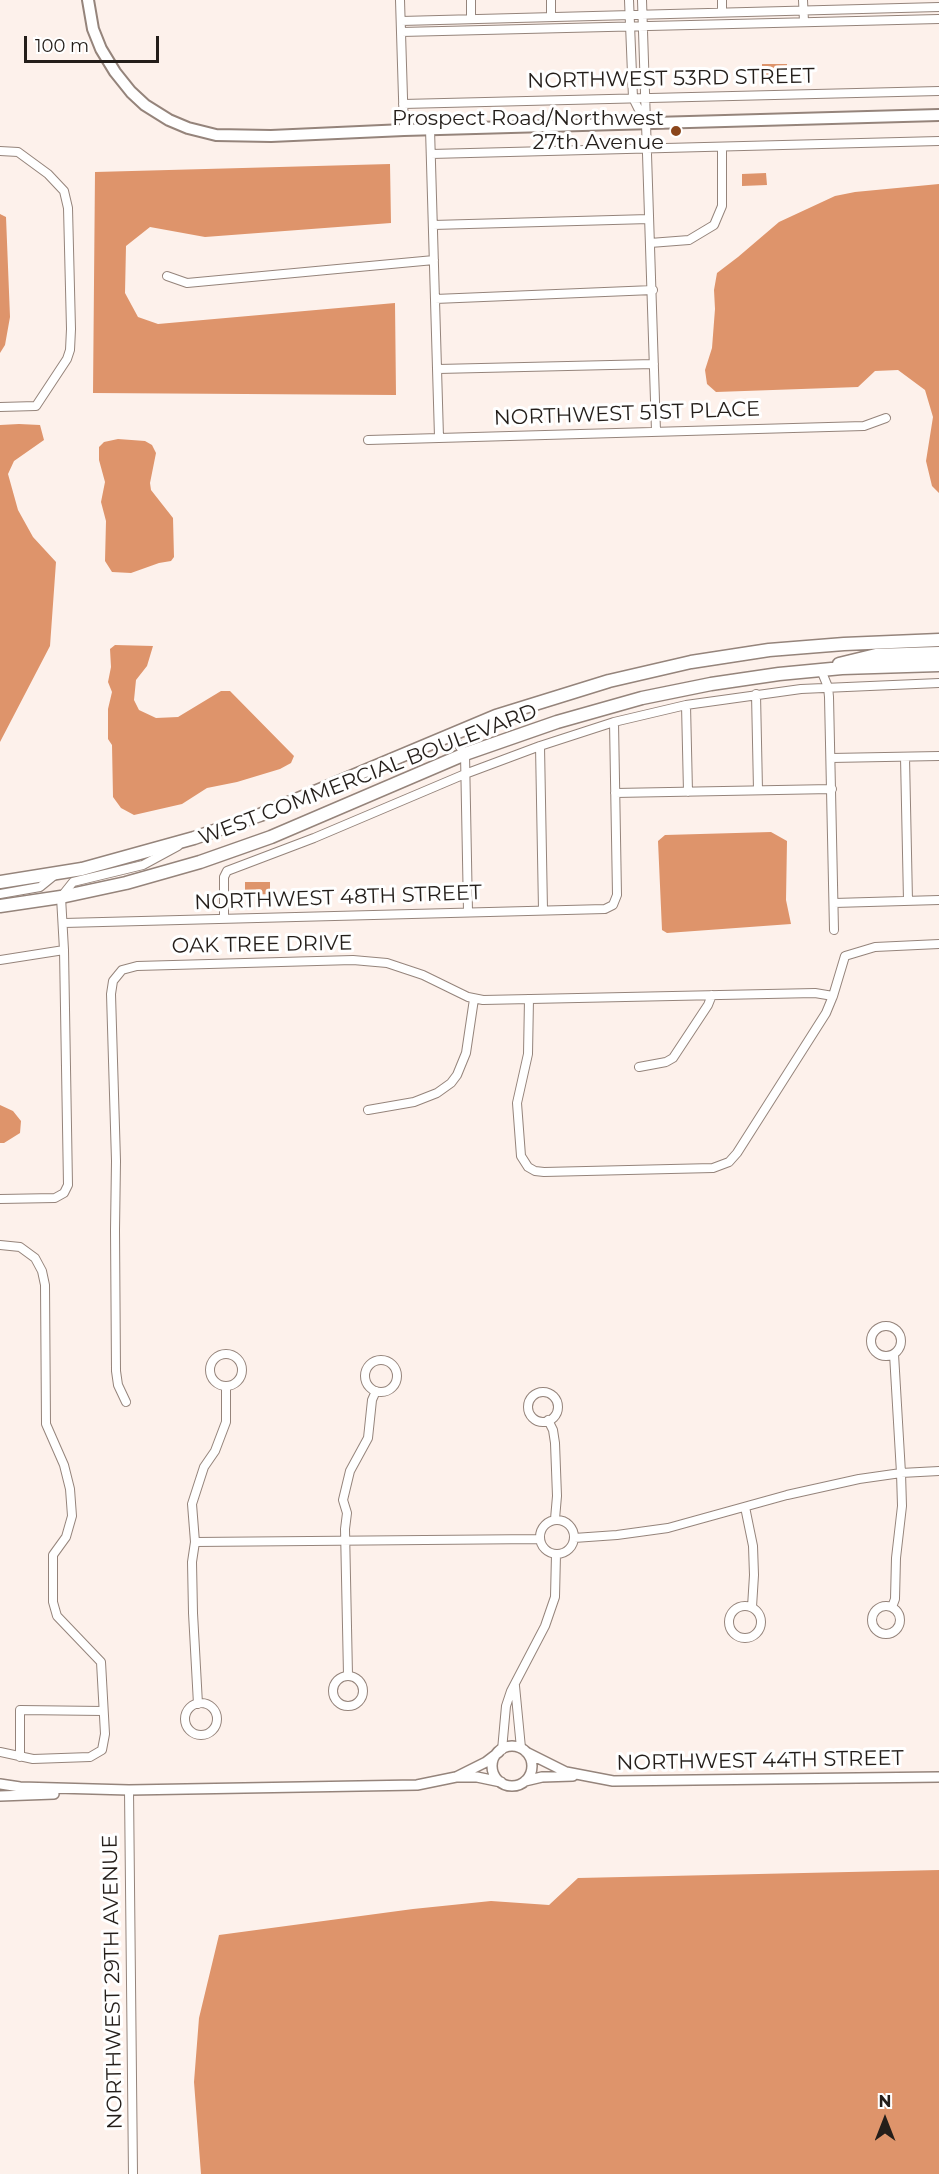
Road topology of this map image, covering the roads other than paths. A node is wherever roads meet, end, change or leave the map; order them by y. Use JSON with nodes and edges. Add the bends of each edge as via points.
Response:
{"nodes":[{"id":1,"x":88,"y":0,"type":"edge"},
{"id":2,"x":400,"y":0,"type":"edge"},
{"id":3,"x":471,"y":0,"type":"edge"},
{"id":4,"x":551,"y":0,"type":"edge"},
{"id":5,"x":629,"y":0,"type":"edge"},
{"id":6,"x":642,"y":0,"type":"edge"},
{"id":7,"x":722,"y":0,"type":"edge"},
{"id":8,"x":803,"y":0,"type":"edge"},
{"id":9,"x":883,"y":4,"type":"edge"},
{"id":10,"x":939,"y":7,"type":"edge"},
{"id":11,"x":803,"y":10,"type":"junction"},
{"id":12,"x":722,"y":12,"type":"junction"},
{"id":13,"x":643,"y":14,"type":"junction"},
{"id":14,"x":630,"y":15,"type":"junction"},
{"id":15,"x":551,"y":17,"type":"junction"},
{"id":16,"x":471,"y":19,"type":"junction"},
{"id":17,"x":939,"y":19,"type":"edge"},
{"id":18,"x":401,"y":21,"type":"junction"},
{"id":19,"x":804,"y":22,"type":"junction"},
{"id":20,"x":630,"y":26,"type":"junction"},
{"id":21,"x":643,"y":26,"type":"junction"},
{"id":22,"x":401,"y":32,"type":"junction"},
{"id":23,"x":939,"y":91,"type":"edge"},
{"id":24,"x":633,"y":98,"type":"junction"},
{"id":25,"x":645,"y":98,"type":"junction"},
{"id":26,"x":403,"y":104,"type":"junction"},
{"id":27,"x":939,"y":115,"type":"edge"},
{"id":28,"x":646,"y":123,"type":"junction"},
{"id":29,"x":430,"y":129,"type":"junction"},
{"id":30,"x":404,"y":130,"type":"junction"},
{"id":31,"x":939,"y":141,"type":"edge"},
{"id":32,"x":722,"y":147,"type":"junction"},
{"id":33,"x":647,"y":149,"type":"junction"},
{"id":34,"x":0,"y":151,"type":"edge"},
{"id":35,"x":431,"y":154,"type":"junction"},
{"id":36,"x":649,"y":219,"type":"junction"},
{"id":37,"x":433,"y":225,"type":"junction"},
{"id":38,"x":650,"y":243,"type":"junction"},
{"id":39,"x":434,"y":260,"type":"junction"},
{"id":40,"x":167,"y":276,"type":"dead end"},
{"id":41,"x":653,"y":290,"type":"junction"},
{"id":42,"x":435,"y":299,"type":"junction"},
{"id":43,"x":654,"y":363,"type":"junction"},
{"id":44,"x":438,"y":369,"type":"junction"},
{"id":45,"x":0,"y":407,"type":"edge"},
{"id":46,"x":886,"y":418,"type":"dead end"},
{"id":47,"x":656,"y":431,"type":"junction"},
{"id":48,"x":439,"y":436,"type":"junction"},
{"id":49,"x":368,"y":440,"type":"dead end"},
{"id":50,"x":939,"y":640,"type":"edge"},
{"id":51,"x":939,"y":653,"type":"edge"},
{"id":52,"x":939,"y":665,"type":"edge"},
{"id":53,"x":821,"y":670,"type":"junction"},
{"id":54,"x":939,"y":683,"type":"edge"},
{"id":55,"x":828,"y":687,"type":"junction"},
{"id":56,"x":756,"y":694,"type":"junction"},
{"id":57,"x":686,"y":705,"type":"junction"},
{"id":58,"x":614,"y":722,"type":"junction"},
{"id":59,"x":451,"y":734,"type":"junction"},
{"id":60,"x":540,"y":746,"type":"junction"},
{"id":61,"x":465,"y":754,"type":"junction"},
{"id":62,"x":939,"y":756,"type":"edge"},
{"id":63,"x":905,"y":757,"type":"junction"},
{"id":64,"x":831,"y":758,"type":"junction"},
{"id":65,"x":465,"y":774,"type":"junction"},
{"id":66,"x":832,"y":789,"type":"junction"},
{"id":67,"x":758,"y":790,"type":"junction"},
{"id":68,"x":688,"y":792,"type":"junction"},
{"id":69,"x":615,"y":793,"type":"junction"},
{"id":70,"x":194,"y":838,"type":"junction"},
{"id":71,"x":57,"y":873,"type":"junction"},
{"id":72,"x":0,"y":882,"type":"edge"},
{"id":73,"x":0,"y":894,"type":"edge"},
{"id":74,"x":61,"y":897,"type":"junction"},
{"id":75,"x":939,"y":900,"type":"edge"},
{"id":76,"x":908,"y":901,"type":"junction"},
{"id":77,"x":834,"y":903,"type":"junction"},
{"id":78,"x":0,"y":906,"type":"edge"},
{"id":79,"x":543,"y":910,"type":"junction"},
{"id":80,"x":468,"y":912,"type":"junction"},
{"id":81,"x":224,"y":919,"type":"junction"},
{"id":82,"x":64,"y":923,"type":"junction"},
{"id":83,"x":834,"y":930,"type":"dead end"},
{"id":84,"x":939,"y":944,"type":"edge"},
{"id":85,"x":64,"y":950,"type":"junction"},
{"id":86,"x":0,"y":960,"type":"edge"},
{"id":87,"x":712,"y":995,"type":"junction"},
{"id":88,"x":833,"y":996,"type":"junction"},
{"id":89,"x":474,"y":999,"type":"junction"},
{"id":90,"x":529,"y":999,"type":"junction"},
{"id":91,"x":639,"y":1067,"type":"dead end"},
{"id":92,"x":368,"y":1110,"type":"dead end"},
{"id":93,"x":0,"y":1199,"type":"edge"},
{"id":94,"x":0,"y":1245,"type":"edge"},
{"id":95,"x":894,"y":1354,"type":"junction"},
{"id":96,"x":226,"y":1386,"type":"junction"},
{"id":97,"x":376,"y":1391,"type":"junction"},
{"id":98,"x":126,"y":1402,"type":"dead end"},
{"id":99,"x":548,"y":1420,"type":"dead end"},
{"id":100,"x":939,"y":1471,"type":"edge"},
{"id":101,"x":901,"y":1473,"type":"junction"},
{"id":102,"x":745,"y":1507,"type":"junction"},
{"id":103,"x":555,"y":1520,"type":"junction"},
{"id":104,"x":574,"y":1538,"type":"junction"},
{"id":105,"x":540,"y":1539,"type":"junction"},
{"id":106,"x":346,"y":1540,"type":"junction"},
{"id":107,"x":195,"y":1542,"type":"junction"},
{"id":108,"x":556,"y":1554,"type":"junction"},
{"id":109,"x":752,"y":1607,"type":"junction"},
{"id":110,"x":892,"y":1607,"type":"dead end"},
{"id":111,"x":348,"y":1675,"type":"junction"},
{"id":112,"x":515,"y":1686,"type":"junction"},
{"id":113,"x":198,"y":1704,"type":"junction"},
{"id":114,"x":104,"y":1711,"type":"junction"},
{"id":115,"x":504,"y":1717,"type":"junction"},
{"id":116,"x":517,"y":1717,"type":"junction"},
{"id":117,"x":523,"y":1750,"type":"junction"},
{"id":118,"x":500,"y":1751,"type":"junction"},
{"id":119,"x":0,"y":1752,"type":"edge"},
{"id":120,"x":20,"y":1757,"type":"junction"},
{"id":121,"x":582,"y":1776,"type":"junction"},
{"id":122,"x":456,"y":1777,"type":"junction"},
{"id":123,"x":939,"y":1777,"type":"edge"},
{"id":124,"x":525,"y":1781,"type":"junction"},
{"id":125,"x":501,"y":1782,"type":"junction"},
{"id":126,"x":0,"y":1784,"type":"edge"},
{"id":127,"x":129,"y":1790,"type":"junction"},
{"id":128,"x":0,"y":1796,"type":"edge"},
{"id":129,"x":134,"y":2174,"type":"edge"}],
"edges":[{"from":1,"to":30,"type":"main road","via":[[96,36],[115,72],[145,105],[178,124],[234,136]]},
{"from":2,"to":18,"type":"street"},
{"from":3,"to":16,"type":"street"},
{"from":4,"to":15,"type":"street"},
{"from":5,"to":14,"type":"street"},
{"from":6,"to":13,"type":"street"},
{"from":7,"to":12,"type":"street"},
{"from":8,"to":11,"type":"street"},
{"from":9,"to":10,"type":"street"},
{"from":9,"to":11,"type":"street"},
{"from":11,"to":12,"type":"street"},
{"from":11,"to":19,"type":"street"},
{"from":12,"to":13,"type":"street"},
{"from":13,"to":14,"type":"street"},
{"from":13,"to":21,"type":"street"},
{"from":14,"to":15,"type":"street"},
{"from":14,"to":20,"type":"street"},
{"from":15,"to":16,"type":"street"},
{"from":16,"to":18,"type":"street"},
{"from":17,"to":19,"type":"street"},
{"from":18,"to":22,"type":"street"},
{"from":19,"to":21,"type":"street"},
{"from":20,"to":21,"type":"street"},
{"from":20,"to":22,"type":"street"},
{"from":20,"to":24,"type":"street"},
{"from":21,"to":25,"type":"street"},
{"from":22,"to":26,"type":"street"},
{"from":23,"to":25,"type":"street","name":"NORTHWEST 53RD STREET"},
{"from":24,"to":25,"type":"street","name":"NORTHWEST 53RD STREET"},
{"from":24,"to":26,"type":"street","name":"NORTHWEST 53RD STREET"},
{"from":24,"to":28,"type":"street"},
{"from":25,"to":28,"type":"street"},
{"from":26,"to":30,"type":"street"},
{"from":27,"to":28,"type":"main road"},
{"from":28,"to":29,"type":"main road"},
{"from":28,"to":33,"type":"street"},
{"from":29,"to":30,"type":"main road"},
{"from":29,"to":35,"type":"street"},
{"from":31,"to":32,"type":"street"},
{"from":32,"to":33,"type":"street"},
{"from":32,"to":38,"type":"street","via":[[722,206],[714,225],[689,240]]},
{"from":33,"to":35,"type":"street"},
{"from":33,"to":36,"type":"street"},
{"from":34,"to":45,"type":"street","via":[[18,152],[64,191],[68,208],[71,339],[67,359],[36,406]]},
{"from":35,"to":37,"type":"street"},
{"from":36,"to":37,"type":"street"},
{"from":36,"to":38,"type":"street"},
{"from":37,"to":39,"type":"street"},
{"from":38,"to":41,"type":"street"},
{"from":39,"to":40,"type":"street","via":[[187,283]]},
{"from":39,"to":42,"type":"street"},
{"from":41,"to":42,"type":"street"},
{"from":41,"to":43,"type":"street"},
{"from":42,"to":44,"type":"street"},
{"from":43,"to":44,"type":"street"},
{"from":43,"to":47,"type":"street"},
{"from":44,"to":48,"type":"street"},
{"from":46,"to":47,"type":"street","name":"NORTHWEST 51ST PLACE","via":[[864,426]]},
{"from":47,"to":48,"type":"street","name":"NORTHWEST 51ST PLACE"},
{"from":48,"to":49,"type":"street","name":"NORTHWEST 51ST PLACE"},
{"from":50,"to":59,"type":"highway","name":"WEST COMMERCIAL BOULEVARD","via":[[794,648],[691,662],[584,687]]},
{"from":51,"to":53,"type":"highway","via":[[866,656]]},
{"from":52,"to":53,"type":"highway","name":"WEST COMMERCIAL BOULEVARD"},
{"from":53,"to":55,"type":"street"},
{"from":53,"to":61,"type":"highway","name":"WEST COMMERCIAL BOULEVARD","via":[[750,678],[642,698]]},
{"from":54,"to":55,"type":"street"},
{"from":55,"to":56,"type":"street"},
{"from":55,"to":64,"type":"street"},
{"from":56,"to":57,"type":"street"},
{"from":56,"to":67,"type":"street"},
{"from":57,"to":58,"type":"street"},
{"from":57,"to":68,"type":"street"},
{"from":58,"to":60,"type":"street"},
{"from":58,"to":69,"type":"street"},
{"from":59,"to":61,"type":"street"},
{"from":59,"to":70,"type":"highway","name":"WEST COMMERCIAL BOULEVARD","via":[[260,815]]},
{"from":60,"to":65,"type":"street"},
{"from":60,"to":79,"type":"street"},
{"from":61,"to":65,"type":"street"},
{"from":61,"to":74,"type":"highway","name":"WEST COMMERCIAL BOULEVARD","via":[[271,837],[126,883]]},
{"from":62,"to":63,"type":"street"},
{"from":63,"to":64,"type":"street"},
{"from":63,"to":76,"type":"street"},
{"from":64,"to":66,"type":"street"},
{"from":65,"to":80,"type":"street"},
{"from":65,"to":81,"type":"street","via":[[227,871]]},
{"from":66,"to":67,"type":"street"},
{"from":66,"to":77,"type":"street"},
{"from":67,"to":68,"type":"street"},
{"from":68,"to":69,"type":"street"},
{"from":69,"to":79,"type":"street","name":"NORTHWEST 48TH STREET","via":[[617,895],[613,905],[605,909]]},
{"from":70,"to":71,"type":"highway","name":"WEST COMMERCIAL BOULEVARD"},
{"from":70,"to":74,"type":"street","name":"WEST COMMERCIAL BOULEVARD","via":[[143,865],[72,882]]},
{"from":71,"to":72,"type":"highway","name":"WEST COMMERCIAL BOULEVARD"},
{"from":71,"to":73,"type":"street","name":"WEST COMMERCIAL BOULEVARD","via":[[40,887]]},
{"from":74,"to":78,"type":"highway","name":"WEST COMMERCIAL BOULEVARD"},
{"from":74,"to":82,"type":"street"},
{"from":75,"to":76,"type":"street"},
{"from":76,"to":77,"type":"street"},
{"from":77,"to":83,"type":"street"},
{"from":79,"to":80,"type":"street","name":"NORTHWEST 48TH STREET"},
{"from":80,"to":81,"type":"street","name":"NORTHWEST 48TH STREET"},
{"from":81,"to":82,"type":"street","name":"NORTHWEST 48TH STREET"},
{"from":82,"to":85,"type":"street"},
{"from":84,"to":88,"type":"street","via":[[875,947],[845,956]]},
{"from":85,"to":86,"type":"street"},
{"from":85,"to":93,"type":"street","via":[[68,1185],[55,1198]]},
{"from":87,"to":88,"type":"street","name":"OAK TREE DRIVE"},
{"from":87,"to":90,"type":"street","name":"OAK TREE DRIVE"},
{"from":87,"to":91,"type":"street","via":[[673,1058]]},
{"from":88,"to":90,"type":"street","via":[[820,1023],[729,1162],[706,1168],[544,1172],[528,1167],[520,1151],[518,1103],[528,1054]]},
{"from":89,"to":90,"type":"street","name":"OAK TREE DRIVE"},
{"from":89,"to":92,"type":"street","via":[[467,1047],[454,1080],[422,1100]]},
{"from":89,"to":98,"type":"street","name":"OAK TREE DRIVE","via":[[412,971],[364,960],[137,966],[118,973],[111,994],[116,1371]]},
{"from":94,"to":114,"type":"street","via":[[20,1247],[35,1258],[42,1271],[46,1424],[64,1465],[72,1516],[66,1537],[53,1555],[53,1602],[57,1616],[101,1662]]},
{"from":95,"to":95,"type":"street","via":[[901,1341],[898,1332],[890,1326],[880,1327],[871,1338],[872,1348],[885,1356]]},
{"from":95,"to":101,"type":"street"},
{"from":96,"to":96,"type":"street","via":[[236,1383],[242,1369],[238,1360],[225,1354],[214,1359],[209,1368],[216,1383]]},
{"from":96,"to":107,"type":"street","via":[[225,1422],[192,1504]]},
{"from":97,"to":97,"type":"street","via":[[366,1380],[366,1370],[378,1360],[388,1361],[398,1374],[395,1384],[387,1391]]},
{"from":97,"to":106,"type":"street","via":[[368,1438],[350,1471],[344,1500]]},
{"from":99,"to":103,"type":"street","via":[[555,1443]]},
{"from":100,"to":101,"type":"street"},
{"from":101,"to":102,"type":"street","via":[[859,1479]]},
{"from":101,"to":110,"type":"street","via":[[902,1506]]},
{"from":102,"to":104,"type":"street","via":[[668,1528]]},
{"from":102,"to":109,"type":"street","via":[[753,1556]]},
{"from":103,"to":104,"type":"street","via":[[567,1522]]},
{"from":103,"to":105,"type":"street","via":[[542,1528]]},
{"from":104,"to":108,"type":"street","via":[[570,1549]]},
{"from":105,"to":106,"type":"street"},
{"from":105,"to":108,"type":"street","via":[[544,1548]]},
{"from":106,"to":107,"type":"street"},
{"from":106,"to":111,"type":"street"},
{"from":107,"to":113,"type":"street","via":[[192,1562]]},
{"from":108,"to":112,"type":"street","via":[[555,1597]]},
{"from":109,"to":109,"type":"street","via":[[761,1620],[759,1630],[741,1637],[732,1631],[730,1617],[741,1607]]},
{"from":111,"to":111,"type":"street","via":[[336,1681],[333,1690],[338,1702],[347,1706],[357,1703],[363,1694],[358,1679]]},
{"from":112,"to":115,"type":"street"},
{"from":112,"to":116,"type":"street"},
{"from":113,"to":113,"type":"street","via":[[190,1708],[186,1722],[191,1731],[206,1734],[214,1728],[217,1718],[209,1705]]},
{"from":114,"to":120,"type":"street","via":[[102,1750],[90,1757]]},
{"from":114,"to":120,"type":"street","via":[[20,1710]]},
{"from":115,"to":116,"type":"street"},
{"from":115,"to":118,"type":"street"},
{"from":116,"to":117,"type":"street"},
{"from":117,"to":118,"type":"street","via":[[510,1746]]},
{"from":117,"to":121,"type":"street","name":"NORTHWEST 44TH STREET"},
{"from":117,"to":124,"type":"street","via":[[532,1766]]},
{"from":118,"to":122,"type":"street"},
{"from":118,"to":125,"type":"street","via":[[493,1769]]},
{"from":119,"to":120,"type":"street"},
{"from":121,"to":123,"type":"street","name":"NORTHWEST 44TH STREET","via":[[613,1781]]},
{"from":121,"to":124,"type":"street","name":"NORTHWEST 44TH STREET"},
{"from":122,"to":125,"type":"street"},
{"from":122,"to":127,"type":"street","via":[[417,1785]]},
{"from":124,"to":125,"type":"street","via":[[516,1786]]},
{"from":126,"to":127,"type":"street"},
{"from":127,"to":128,"type":"street"},
{"from":127,"to":129,"type":"street","name":"NORTHWEST 29TH AVENUE"}]}
